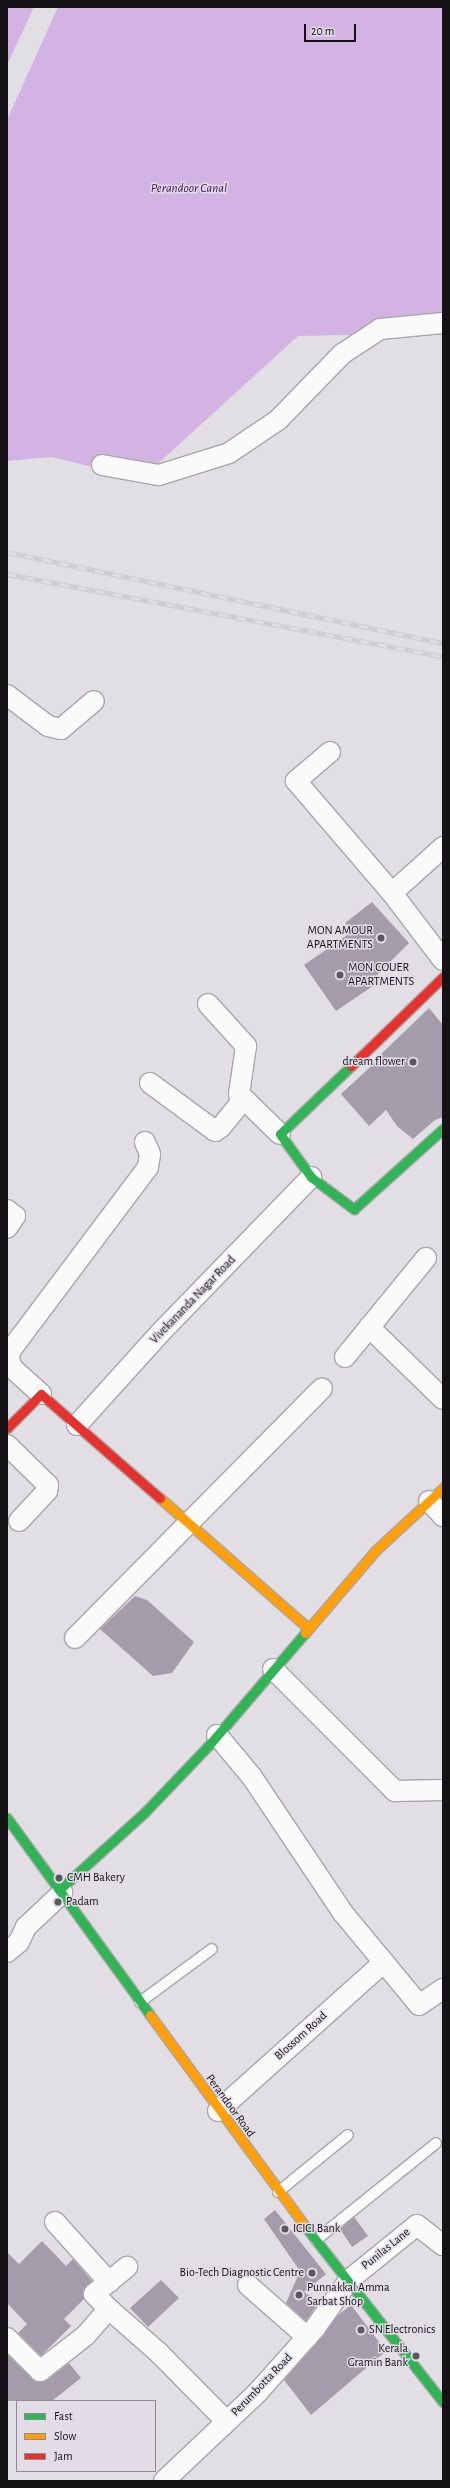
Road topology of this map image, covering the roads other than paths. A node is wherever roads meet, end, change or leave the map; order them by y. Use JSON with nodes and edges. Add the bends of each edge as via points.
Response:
{"nodes":[{"id":1,"x":443,"y":323,"type":"edge"},
{"id":2,"x":102,"y":465,"type":"dead end"},
{"id":3,"x":7,"y":695,"type":"edge"},
{"id":4,"x":94,"y":701,"type":"dead end"},
{"id":5,"x":330,"y":752,"type":"dead end"},
{"id":6,"x":443,"y":847,"type":"edge"},
{"id":7,"x":392,"y":894,"type":"junction"},
{"id":8,"x":443,"y":960,"type":"edge"},
{"id":9,"x":443,"y":977,"type":"edge"},
{"id":10,"x":208,"y":1004,"type":"dead end"},
{"id":11,"x":150,"y":1083,"type":"dead end"},
{"id":12,"x":244,"y":1100,"type":"junction"},
{"id":13,"x":443,"y":1129,"type":"edge"},
{"id":14,"x":280,"y":1134,"type":"junction"},
{"id":15,"x":145,"y":1142,"type":"dead end"},
{"id":16,"x":311,"y":1177,"type":"junction"},
{"id":17,"x":7,"y":1210,"type":"edge"},
{"id":18,"x":7,"y":1228,"type":"edge"},
{"id":19,"x":426,"y":1258,"type":"dead end"},
{"id":20,"x":369,"y":1327,"type":"junction"},
{"id":21,"x":345,"y":1357,"type":"dead end"},
{"id":22,"x":322,"y":1388,"type":"dead end"},
{"id":23,"x":440,"y":1391,"type":"edge"},
{"id":24,"x":41,"y":1394,"type":"junction"},
{"id":25,"x":77,"y":1426,"type":"junction"},
{"id":26,"x":7,"y":1428,"type":"edge"},
{"id":27,"x":7,"y":1445,"type":"edge"},
{"id":28,"x":436,"y":1495,"type":"edge"},
{"id":29,"x":443,"y":1516,"type":"edge"},
{"id":30,"x":19,"y":1521,"type":"dead end"},
{"id":31,"x":188,"y":1522,"type":"junction"},
{"id":32,"x":309,"y":1629,"type":"junction"},
{"id":33,"x":75,"y":1638,"type":"dead end"},
{"id":34,"x":273,"y":1669,"type":"junction"},
{"id":35,"x":217,"y":1735,"type":"junction"},
{"id":36,"x":443,"y":1790,"type":"edge"},
{"id":37,"x":7,"y":1818,"type":"edge"},
{"id":38,"x":61,"y":1892,"type":"junction"},
{"id":39,"x":212,"y":1949,"type":"dead end"},
{"id":40,"x":7,"y":1952,"type":"edge"},
{"id":41,"x":384,"y":1962,"type":"junction"},
{"id":42,"x":443,"y":1989,"type":"edge"},
{"id":43,"x":140,"y":2002,"type":"junction"},
{"id":44,"x":218,"y":2111,"type":"junction"},
{"id":45,"x":348,"y":2135,"type":"dead end"},
{"id":46,"x":436,"y":2142,"type":"dead end"},
{"id":47,"x":278,"y":2192,"type":"junction"},
{"id":48,"x":55,"y":2222,"type":"dead end"},
{"id":49,"x":316,"y":2240,"type":"junction"},
{"id":50,"x":443,"y":2245,"type":"edge"},
{"id":51,"x":127,"y":2267,"type":"dead end"},
{"id":52,"x":349,"y":2280,"type":"junction"},
{"id":53,"x":109,"y":2282,"type":"junction"},
{"id":54,"x":248,"y":2285,"type":"dead end"},
{"id":55,"x":109,"y":2309,"type":"junction"},
{"id":56,"x":307,"y":2337,"type":"junction"},
{"id":57,"x":7,"y":2338,"type":"edge"},
{"id":58,"x":442,"y":2396,"type":"edge"},
{"id":59,"x":226,"y":2421,"type":"junction"},
{"id":60,"x":164,"y":2481,"type":"edge"}],
"edges":[{"from":1,"to":2,"type":"street","via":[[380,329],[342,354],[278,420],[229,453],[159,475]]},
{"from":3,"to":4,"type":"street","via":[[48,726],[61,729]]},
{"from":5,"to":7,"type":"street","via":[[296,781]]},
{"from":6,"to":7,"type":"street"},
{"from":7,"to":8,"type":"street"},
{"from":9,"to":14,"type":"street"},
{"from":10,"to":12,"type":"street","via":[[246,1046],[239,1094]]},
{"from":11,"to":12,"type":"street","via":[[214,1131],[221,1127]]},
{"from":12,"to":14,"type":"street"},
{"from":13,"to":16,"type":"street","via":[[354,1209]]},
{"from":14,"to":16,"type":"street"},
{"from":15,"to":24,"type":"street","via":[[150,1154],[148,1167],[10,1351],[12,1368]]},
{"from":16,"to":25,"type":"street","name":"Vivekananda Nagar Road","via":[[161,1332]]},
{"from":17,"to":18,"type":"street","via":[[15,1216]]},
{"from":19,"to":20,"type":"street"},
{"from":20,"to":21,"type":"street"},
{"from":20,"to":23,"type":"street"},
{"from":22,"to":31,"type":"street"},
{"from":24,"to":25,"type":"street"},
{"from":24,"to":26,"type":"street"},
{"from":25,"to":31,"type":"street"},
{"from":27,"to":30,"type":"street","via":[[48,1485],[47,1491]]},
{"from":28,"to":29,"type":"street"},
{"from":28,"to":32,"type":"street","via":[[375,1551]]},
{"from":31,"to":32,"type":"street"},
{"from":31,"to":33,"type":"street"},
{"from":32,"to":34,"type":"street"},
{"from":34,"to":35,"type":"street"},
{"from":34,"to":36,"type":"street","via":[[395,1791]]},
{"from":35,"to":38,"type":"street","via":[[145,1812]]},
{"from":35,"to":41,"type":"street","via":[[252,1776],[343,1913]]},
{"from":37,"to":38,"type":"street","name":"Perandoor Road"},
{"from":38,"to":40,"type":"street","via":[[26,1927],[19,1942]]},
{"from":38,"to":43,"type":"street","name":"Perandoor Road"},
{"from":39,"to":43,"type":"lane"},
{"from":41,"to":42,"type":"street","via":[[419,2005]]},
{"from":41,"to":44,"type":"street","name":"Blossom Road"},
{"from":43,"to":44,"type":"street","name":"Perandoor Road"},
{"from":44,"to":47,"type":"street","name":"Perandoor Road"},
{"from":45,"to":47,"type":"lane"},
{"from":46,"to":49,"type":"lane"},
{"from":47,"to":49,"type":"street","name":"Perandoor Road"},
{"from":48,"to":53,"type":"street"},
{"from":49,"to":52,"type":"street","name":"Perandoor Road"},
{"from":50,"to":52,"type":"street","name":"Punilas Lane","via":[[417,2225]]},
{"from":51,"to":53,"type":"street"},
{"from":52,"to":56,"type":"street","name":"Perumbotta Road"},
{"from":52,"to":58,"type":"street","name":"Perandoor Road"},
{"from":53,"to":55,"type":"street","via":[[94,2294]]},
{"from":54,"to":56,"type":"street"},
{"from":55,"to":57,"type":"street","via":[[86,2335],[40,2371]]},
{"from":55,"to":59,"type":"street","via":[[159,2353]]},
{"from":56,"to":59,"type":"street","name":"Perumbotta Road","via":[[258,2392]]},
{"from":59,"to":60,"type":"street","name":"Perumbotta Road"}]}
